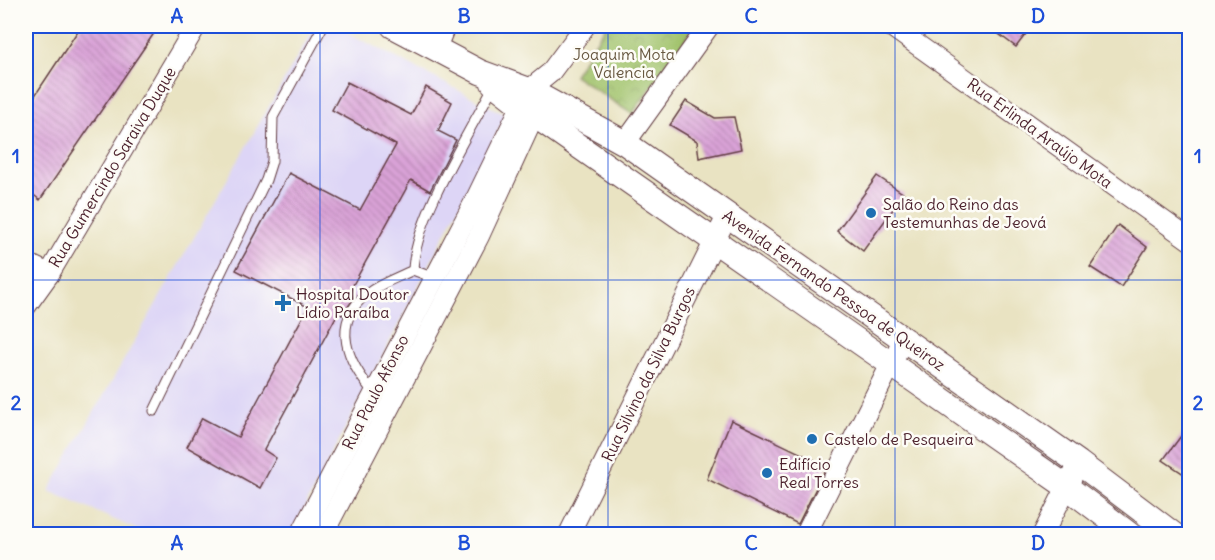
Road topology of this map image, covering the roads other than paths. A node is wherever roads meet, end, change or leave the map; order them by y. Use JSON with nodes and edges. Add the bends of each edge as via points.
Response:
{"nodes":[{"id":1,"x":196,"y":26,"type":"edge"},
{"id":2,"x":323,"y":26,"type":"edge"},
{"id":3,"x":393,"y":26,"type":"edge"},
{"id":4,"x":445,"y":26,"type":"edge"},
{"id":5,"x":585,"y":26,"type":"edge"},
{"id":6,"x":709,"y":26,"type":"edge"},
{"id":7,"x":891,"y":26,"type":"edge"},
{"id":8,"x":436,"y":48,"type":"junction"},
{"id":9,"x":491,"y":78,"type":"junction"},
{"id":10,"x":532,"y":102,"type":"junction"},
{"id":11,"x":625,"y":143,"type":"junction"},
{"id":12,"x":728,"y":214,"type":"junction"},
{"id":13,"x":1190,"y":240,"type":"edge"},
{"id":14,"x":714,"y":241,"type":"junction"},
{"id":15,"x":26,"y":263,"type":"edge"},
{"id":16,"x":413,"y":270,"type":"junction"},
{"id":17,"x":49,"y":274,"type":"junction"},
{"id":18,"x":434,"y":278,"type":"junction"},
{"id":19,"x":452,"y":289,"type":"junction"},
{"id":20,"x":26,"y":306,"type":"edge"},
{"id":21,"x":903,"y":340,"type":"junction"},
{"id":22,"x":891,"y":364,"type":"junction"},
{"id":23,"x":374,"y":393,"type":"junction"},
{"id":24,"x":154,"y":411,"type":"dead end"},
{"id":25,"x":355,"y":430,"type":"junction"},
{"id":26,"x":374,"y":438,"type":"junction"},
{"id":27,"x":1079,"y":463,"type":"junction"},
{"id":28,"x":1067,"y":487,"type":"junction"},
{"id":29,"x":301,"y":534,"type":"edge"},
{"id":30,"x":323,"y":534,"type":"edge"},
{"id":31,"x":569,"y":534,"type":"edge"},
{"id":32,"x":806,"y":534,"type":"edge"},
{"id":33,"x":1043,"y":534,"type":"edge"},
{"id":34,"x":1129,"y":534,"type":"edge"},
{"id":35,"x":1173,"y":534,"type":"edge"}],
"edges":[{"from":1,"to":17,"type":"street","name":"Rua Gumercindo Saraiva Duque"},
{"from":2,"to":24,"type":"lane","via":[[273,117],[272,161],[266,180]]},
{"from":3,"to":8,"type":"street","name":"Avenida Fernando Pessoa de Queiroz"},
{"from":4,"to":8,"type":"street"},
{"from":5,"to":10,"type":"street"},
{"from":6,"to":11,"type":"street"},
{"from":7,"to":13,"type":"street","name":"Rua Erlinda Araújo Mota"},
{"from":8,"to":9,"type":"street","name":"Avenida Fernando Pessoa de Queiroz"},
{"from":9,"to":10,"type":"street","name":"Avenida Fernando Pessoa de Queiroz"},
{"from":9,"to":16,"type":"lane","via":[[425,218],[414,249]]},
{"from":10,"to":11,"type":"street","name":"Avenida Fernando Pessoa de Queiroz"},
{"from":10,"to":14,"type":"street","name":"Avenida Fernando Pessoa de Queiroz"},
{"from":10,"to":18,"type":"street","name":"Rua Paulo Afonso"},
{"from":10,"to":19,"type":"street","name":"Rua Paulo Afonso"},
{"from":11,"to":12,"type":"street","name":"Avenida Fernando Pessoa de Queiroz"},
{"from":12,"to":14,"type":"street","name":"Rua Silvino da Silva Burgos"},
{"from":12,"to":21,"type":"street","name":"Avenida Fernando Pessoa de Queiroz"},
{"from":14,"to":22,"type":"street","name":"Avenida Fernando Pessoa de Queiroz"},
{"from":14,"to":31,"type":"street","name":"Rua Silvino da Silva Burgos"},
{"from":15,"to":17,"type":"street"},
{"from":16,"to":18,"type":"lane"},
{"from":16,"to":23,"type":"lane","via":[[368,293],[353,308],[344,327],[346,347],[360,378]]},
{"from":17,"to":20,"type":"street","name":"Rua Gumercindo Saraiva Duque"},
{"from":18,"to":19,"type":"street"},
{"from":18,"to":23,"type":"street","name":"Rua Paulo Afonso"},
{"from":19,"to":26,"type":"street","name":"Rua Paulo Afonso"},
{"from":21,"to":22,"type":"street"},
{"from":21,"to":27,"type":"street","name":"Avenida Fernando Pessoa de Queiroz"},
{"from":22,"to":28,"type":"street","name":"Avenida Fernando Pessoa de Queiroz"},
{"from":22,"to":32,"type":"street"},
{"from":23,"to":25,"type":"street","name":"Rua Paulo Afonso"},
{"from":25,"to":26,"type":"street"},
{"from":25,"to":29,"type":"street","name":"Rua Paulo Afonso"},
{"from":26,"to":30,"type":"street","name":"Rua Paulo Afonso"},
{"from":27,"to":28,"type":"street"},
{"from":27,"to":35,"type":"street","name":"Avenida Fernando Pessoa de Queiroz"},
{"from":28,"to":33,"type":"street"},
{"from":28,"to":34,"type":"street","name":"Avenida Fernando Pessoa de Queiroz"}]}
